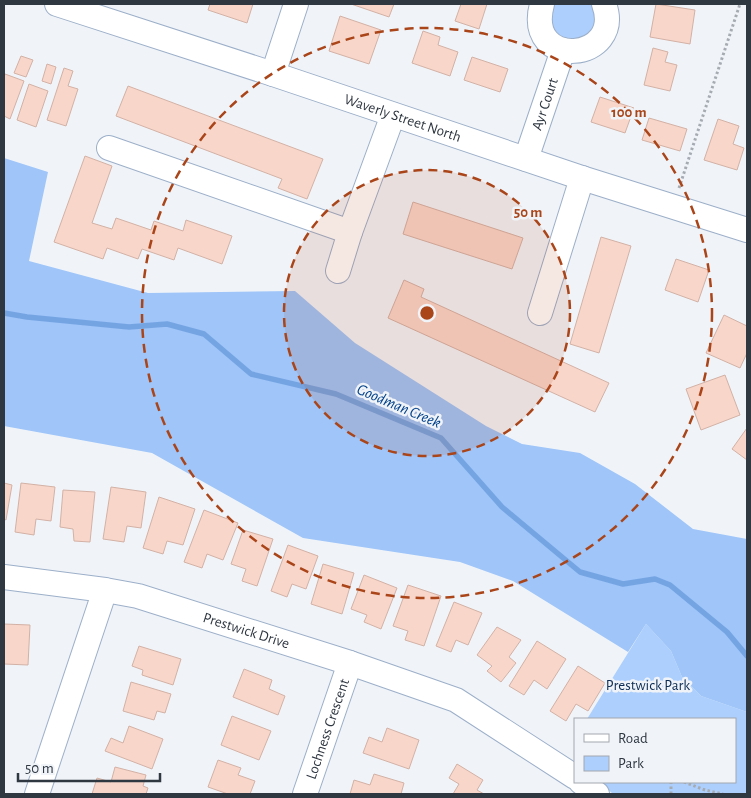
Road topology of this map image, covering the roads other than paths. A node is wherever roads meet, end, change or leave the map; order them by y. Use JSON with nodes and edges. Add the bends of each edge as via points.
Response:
{"nodes":[{"id":1,"x":57,"y":4,"type":"edge"},
{"id":2,"x":296,"y":4,"type":"edge"},
{"id":3,"x":542,"y":4,"type":"edge"},
{"id":4,"x":604,"y":4,"type":"edge"},
{"id":5,"x":563,"y":50,"type":"junction"},
{"id":6,"x":274,"y":74,"type":"junction"},
{"id":7,"x":393,"y":115,"type":"junction"},
{"id":8,"x":109,"y":148,"type":"dead end"},
{"id":9,"x":526,"y":159,"type":"junction"},
{"id":10,"x":582,"y":178,"type":"junction"},
{"id":11,"x":747,"y":230,"type":"edge"},
{"id":12,"x":350,"y":232,"type":"junction"},
{"id":13,"x":338,"y":271,"type":"dead end"},
{"id":14,"x":540,"y":313,"type":"dead end"},
{"id":15,"x":4,"y":577,"type":"edge"},
{"id":16,"x":105,"y":590,"type":"junction"},
{"id":17,"x":350,"y":663,"type":"junction"},
{"id":18,"x":574,"y":776,"type":"edge"},
{"id":19,"x":582,"y":783,"type":"edge"},
{"id":20,"x":37,"y":794,"type":"edge"},
{"id":21,"x":304,"y":794,"type":"edge"},
{"id":22,"x":597,"y":794,"type":"edge"}],
"edges":[{"from":1,"to":6,"type":"street","name":"Waverly Street North"},
{"from":2,"to":6,"type":"street"},
{"from":3,"to":5,"type":"street","via":[[540,26],[545,37]]},
{"from":4,"to":5,"type":"street","via":[[606,27],[594,45],[574,52]]},
{"from":5,"to":9,"type":"street","name":"Ayr Court"},
{"from":6,"to":7,"type":"street","name":"Waverly Street North"},
{"from":7,"to":9,"type":"street","name":"Waverly Street North"},
{"from":7,"to":12,"type":"street"},
{"from":8,"to":12,"type":"street"},
{"from":9,"to":10,"type":"street","name":"Waverly Street North"},
{"from":10,"to":11,"type":"street","name":"Waverly Street North"},
{"from":10,"to":14,"type":"street"},
{"from":12,"to":13,"type":"street"},
{"from":15,"to":16,"type":"street","name":"Prestwick Drive"},
{"from":16,"to":17,"type":"street","name":"Prestwick Drive","via":[[138,596]]},
{"from":16,"to":20,"type":"street"},
{"from":17,"to":18,"type":"street","name":"Prestwick Drive","via":[[456,700]]},
{"from":17,"to":21,"type":"street","name":"Lochness Crescent"},
{"from":19,"to":22,"type":"street"}]}
